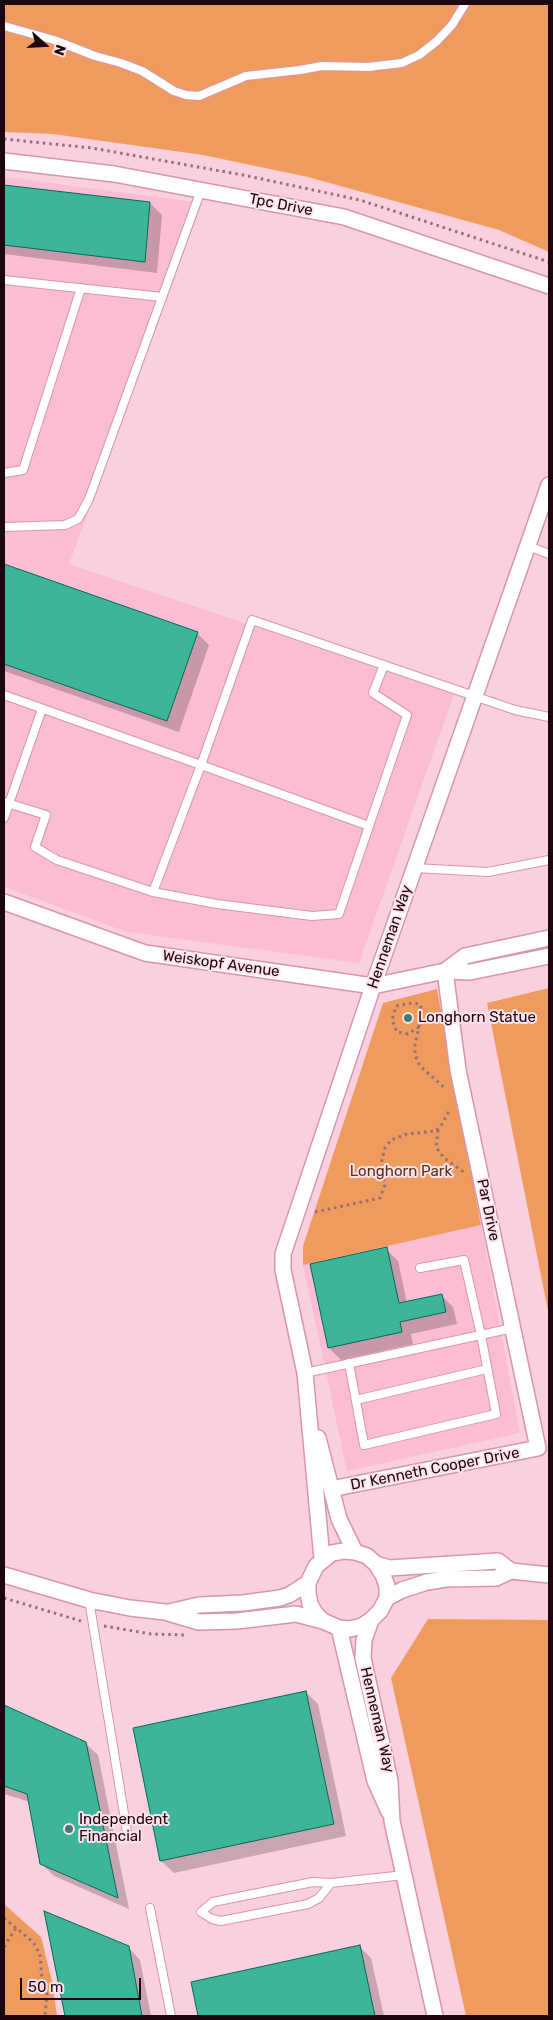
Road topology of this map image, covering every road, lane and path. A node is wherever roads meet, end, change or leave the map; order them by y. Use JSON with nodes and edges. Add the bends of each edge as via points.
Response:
{"nodes":[{"id":1,"x":465,"y":4,"type":"edge"},
{"id":2,"x":4,"y":26,"type":"edge"},
{"id":3,"x":4,"y":161,"type":"edge"},
{"id":4,"x":200,"y":190,"type":"junction"},
{"id":5,"x":4,"y":280,"type":"edge"},
{"id":6,"x":549,"y":286,"type":"edge"},
{"id":7,"x":81,"y":288,"type":"junction"},
{"id":8,"x":162,"y":297,"type":"junction"},
{"id":9,"x":4,"y":473,"type":"edge"},
{"id":10,"x":549,"y":485,"type":"edge"},
{"id":11,"x":4,"y":527,"type":"edge"},
{"id":12,"x":528,"y":546,"type":"junction"},
{"id":13,"x":549,"y":554,"type":"edge"},
{"id":14,"x":384,"y":665,"type":"junction"},
{"id":15,"x":4,"y":695,"type":"edge"},
{"id":16,"x":475,"y":696,"type":"junction"},
{"id":17,"x":42,"y":709,"type":"junction"},
{"id":18,"x":549,"y":717,"type":"edge"},
{"id":19,"x":201,"y":765,"type":"junction"},
{"id":20,"x":6,"y":802,"type":"edge"},
{"id":21,"x":4,"y":818,"type":"edge"},
{"id":22,"x":369,"y":826,"type":"junction"},
{"id":23,"x":549,"y":860,"type":"edge"},
{"id":24,"x":414,"y":868,"type":"junction"},
{"id":25,"x":153,"y":892,"type":"junction"},
{"id":26,"x":4,"y":902,"type":"edge"},
{"id":27,"x":549,"y":938,"type":"edge"},
{"id":28,"x":549,"y":956,"type":"edge"},
{"id":29,"x":445,"y":971,"type":"junction"},
{"id":30,"x":373,"y":986,"type":"junction"},
{"id":31,"x":419,"y":1027,"type":"junction"},
{"id":32,"x":448,"y":1091,"type":"dead end"},
{"id":33,"x":450,"y":1102,"type":"dead end"},
{"id":34,"x":439,"y":1127,"type":"junction"},
{"id":35,"x":466,"y":1174,"type":"dead end"},
{"id":36,"x":314,"y":1212,"type":"dead end"},
{"id":37,"x":420,"y":1268,"type":"dead end"},
{"id":38,"x":513,"y":1328,"type":"junction"},
{"id":39,"x":481,"y":1335,"type":"junction"},
{"id":40,"x":349,"y":1363,"type":"junction"},
{"id":41,"x":488,"y":1369,"type":"junction"},
{"id":42,"x":305,"y":1373,"type":"junction"},
{"id":43,"x":307,"y":1395,"type":"junction"},
{"id":44,"x":356,"y":1400,"type":"junction"},
{"id":45,"x":538,"y":1448,"type":"joint"},
{"id":46,"x":331,"y":1489,"type":"junction"},
{"id":47,"x":355,"y":1552,"type":"junction"},
{"id":48,"x":322,"y":1559,"type":"junction"},
{"id":49,"x":376,"y":1564,"type":"junction"},
{"id":50,"x":511,"y":1571,"type":"junction"},
{"id":51,"x":4,"y":1575,"type":"edge"},
{"id":52,"x":549,"y":1576,"type":"edge"},
{"id":53,"x":308,"y":1583,"type":"junction"},
{"id":54,"x":387,"y":1598,"type":"junction"},
{"id":55,"x":88,"y":1600,"type":"junction"},
{"id":56,"x":165,"y":1612,"type":"junction"},
{"id":57,"x":371,"y":1620,"type":"junction"},
{"id":58,"x":323,"y":1621,"type":"junction"},
{"id":59,"x":339,"y":1628,"type":"junction"},
{"id":60,"x":392,"y":1821,"type":"junction"},
{"id":61,"x":127,"y":1832,"type":"dead end"},
{"id":62,"x":404,"y":1874,"type":"junction"},
{"id":63,"x":331,"y":1883,"type":"junction"},
{"id":64,"x":150,"y":1908,"type":"dead end"},
{"id":65,"x":4,"y":1918,"type":"edge"},
{"id":66,"x":16,"y":1928,"type":"junction"},
{"id":67,"x":4,"y":1947,"type":"edge"},
{"id":68,"x":45,"y":2016,"type":"edge"},
{"id":69,"x":171,"y":2016,"type":"edge"},
{"id":70,"x":435,"y":2016,"type":"edge"}],
"edges":[{"from":1,"to":2,"type":"lane","via":[[437,41],[402,63],[368,67],[322,66],[246,76],[199,96],[174,91],[142,71],[121,63]]},
{"from":3,"to":4,"type":"street","name":"Tpc Drive","via":[[114,174]]},
{"from":4,"to":6,"type":"street","name":"Tpc Drive","via":[[344,217]]},
{"from":4,"to":8,"type":"lane"},
{"from":5,"to":7,"type":"lane"},
{"from":7,"to":8,"type":"lane"},
{"from":7,"to":9,"type":"lane","via":[[23,470]]},
{"from":8,"to":11,"type":"lane","via":[[89,499],[78,519],[65,525]]},
{"from":10,"to":12,"type":"street","name":"Henneman Way"},
{"from":12,"to":13,"type":"lane"},
{"from":12,"to":16,"type":"street","name":"Henneman Way"},
{"from":14,"to":16,"type":"lane"},
{"from":14,"to":19,"type":"lane","via":[[252,620]]},
{"from":14,"to":22,"type":"lane","via":[[373,693],[407,715]]},
{"from":15,"to":17,"type":"lane"},
{"from":16,"to":18,"type":"lane","via":[[515,710]]},
{"from":16,"to":24,"type":"street","name":"Henneman Way"},
{"from":17,"to":19,"type":"lane"},
{"from":17,"to":20,"type":"lane"},
{"from":19,"to":22,"type":"lane"},
{"from":19,"to":25,"type":"lane"},
{"from":20,"to":21,"type":"lane"},
{"from":20,"to":25,"type":"lane","via":[[46,815],[35,847],[57,860]]},
{"from":22,"to":25,"type":"lane","via":[[339,914],[312,916]]},
{"from":23,"to":24,"type":"lane","via":[[488,872]]},
{"from":24,"to":30,"type":"street","name":"Henneman Way"},
{"from":26,"to":30,"type":"street","name":"Weiskopf Avenue","via":[[144,953]]},
{"from":27,"to":29,"type":"street","via":[[466,956]]},
{"from":28,"to":29,"type":"street","via":[[470,972]]},
{"from":29,"to":30,"type":"street","name":"Weiskopf Avenue"},
{"from":29,"to":38,"type":"street","name":"Par Drive","via":[[458,1070]]},
{"from":30,"to":42,"type":"street","name":"Henneman Way","via":[[283,1254],[283,1270]]},
{"from":31,"to":31,"type":"path","via":[[420,1004],[396,1006],[392,1020],[397,1032],[408,1034]]},
{"from":31,"to":32,"type":"path","via":[[415,1055],[420,1066]]},
{"from":33,"to":34,"type":"path","via":[[450,1112]]},
{"from":34,"to":35,"type":"path","via":[[436,1147],[444,1158]]},
{"from":34,"to":36,"type":"path","via":[[436,1131],[407,1134],[391,1140],[382,1159],[386,1185],[380,1198]]},
{"from":37,"to":39,"type":"lane","via":[[464,1260]]},
{"from":38,"to":39,"type":"lane"},
{"from":38,"to":45,"type":"street","name":"Par Drive"},
{"from":39,"to":40,"type":"lane"},
{"from":39,"to":41,"type":"lane"},
{"from":40,"to":42,"type":"lane"},
{"from":40,"to":44,"type":"lane"},
{"from":41,"to":44,"type":"lane"},
{"from":41,"to":44,"type":"lane","via":[[496,1414],[364,1445]]},
{"from":42,"to":43,"type":"street","name":"Henneman Way"},
{"from":43,"to":46,"type":"street","name":"Henneman Way"},
{"from":43,"to":48,"type":"street","name":"Henneman Way"},
{"from":45,"to":46,"type":"street","name":"Dr Kenneth Cooper Drive"},
{"from":46,"to":47,"type":"street","name":"Henneman Way","via":[[339,1519]]},
{"from":47,"to":48,"type":"street","via":[[332,1553]]},
{"from":47,"to":49,"type":"street"},
{"from":48,"to":53,"type":"street"},
{"from":49,"to":50,"type":"street","via":[[389,1568],[498,1561]]},
{"from":49,"to":54,"type":"street","via":[[386,1586]]},
{"from":50,"to":52,"type":"street"},
{"from":50,"to":54,"type":"street","via":[[496,1578],[427,1582]]},
{"from":51,"to":55,"type":"street"},
{"from":53,"to":56,"type":"street","via":[[280,1598],[199,1605]]},
{"from":53,"to":58,"type":"street","via":[[310,1604]]},
{"from":54,"to":57,"type":"street"},
{"from":55,"to":56,"type":"street"},
{"from":55,"to":61,"type":"lane"},
{"from":56,"to":58,"type":"street","via":[[199,1622],[296,1614]]},
{"from":57,"to":59,"type":"street","via":[[350,1629]]},
{"from":57,"to":60,"type":"street","name":"Henneman Way","via":[[362,1658],[390,1780]]},
{"from":58,"to":59,"type":"street"},
{"from":59,"to":60,"type":"street","name":"Henneman Way","via":[[375,1781]]},
{"from":60,"to":62,"type":"street","name":"Henneman Way"},
{"from":62,"to":63,"type":"lane"},
{"from":62,"to":70,"type":"street","name":"Henneman Way"},
{"from":63,"to":63,"type":"lane","via":[[313,1882],[213,1902],[201,1912],[221,1922],[308,1904],[319,1898]]},
{"from":64,"to":69,"type":"lane"},
{"from":65,"to":66,"type":"path"},
{"from":66,"to":67,"type":"path"},
{"from":66,"to":68,"type":"path","via":[[35,1945],[41,1957],[42,1979],[47,1994]]}]}
